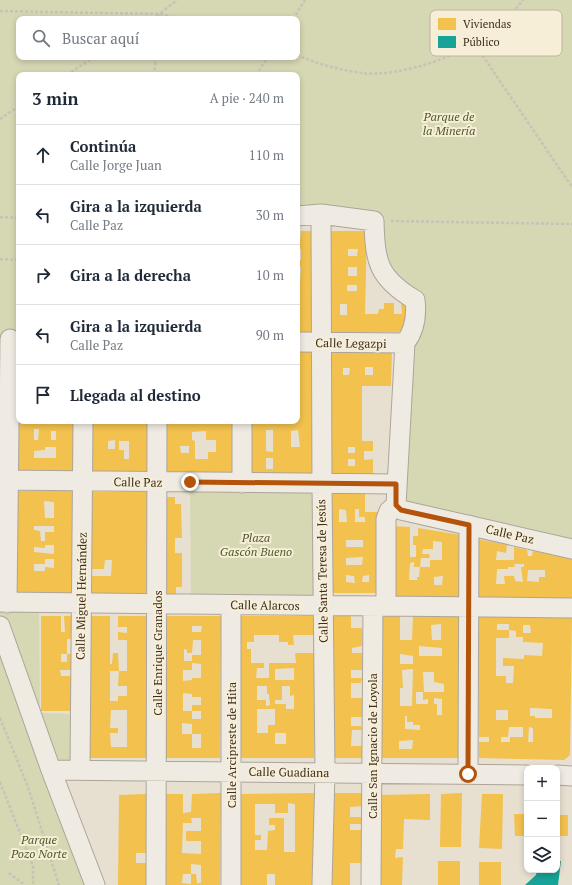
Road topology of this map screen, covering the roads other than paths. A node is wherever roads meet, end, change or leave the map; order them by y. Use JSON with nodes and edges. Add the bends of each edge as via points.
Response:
{"nodes":[{"id":1,"x":321,"y":214,"type":"junction"},
{"id":2,"x":300,"y":216,"type":"edge"},
{"id":3,"x":10,"y":339,"type":"edge"},
{"id":4,"x":300,"y":342,"type":"edge"},
{"id":5,"x":323,"y":343,"type":"junction"},
{"id":6,"x":405,"y":343,"type":"junction"},
{"id":7,"x":83,"y":424,"type":"edge"},
{"id":8,"x":157,"y":424,"type":"edge"},
{"id":9,"x":242,"y":424,"type":"edge"},
{"id":10,"x":4,"y":480,"type":"edge"},
{"id":11,"x":82,"y":481,"type":"junction"},
{"id":12,"x":157,"y":482,"type":"junction"},
{"id":13,"x":242,"y":483,"type":"junction"},
{"id":14,"x":322,"y":484,"type":"junction"},
{"id":15,"x":396,"y":484,"type":"junction"},
{"id":16,"x":399,"y":507,"type":"junction"},
{"id":17,"x":469,"y":525,"type":"junction"},
{"id":18,"x":572,"y":548,"type":"edge"},
{"id":19,"x":3,"y":603,"type":"edge"},
{"id":20,"x":81,"y":603,"type":"junction"},
{"id":21,"x":157,"y":604,"type":"junction"},
{"id":22,"x":231,"y":605,"type":"junction"},
{"id":23,"x":322,"y":606,"type":"junction"},
{"id":24,"x":380,"y":606,"type":"junction"},
{"id":25,"x":469,"y":607,"type":"junction"},
{"id":26,"x":572,"y":608,"type":"edge"},
{"id":27,"x":0,"y":626,"type":"edge"},
{"id":28,"x":51,"y":770,"type":"junction"},
{"id":29,"x":80,"y":770,"type":"junction"},
{"id":30,"x":156,"y":771,"type":"junction"},
{"id":31,"x":231,"y":772,"type":"junction"},
{"id":32,"x":325,"y":773,"type":"junction"},
{"id":33,"x":372,"y":774,"type":"junction"},
{"id":34,"x":468,"y":774,"type":"junction"},
{"id":35,"x":524,"y":775,"type":"edge"},
{"id":36,"x":560,"y":775,"type":"edge"},
{"id":37,"x":572,"y":776,"type":"edge"},
{"id":38,"x":95,"y":885,"type":"edge"},
{"id":39,"x":156,"y":885,"type":"edge"},
{"id":40,"x":231,"y":885,"type":"edge"},
{"id":41,"x":322,"y":885,"type":"edge"},
{"id":42,"x":371,"y":885,"type":"edge"}],
"edges":[{"from":1,"to":2,"type":"street"},
{"from":1,"to":5,"type":"street","name":"Calle Santa Teresa de Jesús"},
{"from":1,"to":6,"type":"street","via":[[374,221],[375,250],[379,266],[389,281],[416,300],[417,315],[411,335]]},
{"from":3,"to":10,"type":"street"},
{"from":4,"to":5,"type":"street","name":"Calle Legazpi"},
{"from":5,"to":6,"type":"street","name":"Calle Legazpi"},
{"from":5,"to":14,"type":"street","name":"Calle Santa Teresa de Jesús"},
{"from":6,"to":15,"type":"street"},
{"from":7,"to":11,"type":"street","name":"Calle Miguel Hernández"},
{"from":8,"to":12,"type":"street","name":"Calle Enrique Granados"},
{"from":9,"to":13,"type":"street"},
{"from":10,"to":11,"type":"street","name":"Calle Paz"},
{"from":10,"to":19,"type":"street"},
{"from":11,"to":12,"type":"street","name":"Calle Paz"},
{"from":11,"to":20,"type":"street","name":"Calle Miguel Hernández"},
{"from":12,"to":13,"type":"street","name":"Calle Paz"},
{"from":12,"to":21,"type":"street","name":"Calle Enrique Granados"},
{"from":13,"to":14,"type":"street","name":"Calle Paz"},
{"from":14,"to":15,"type":"street","name":"Calle Paz"},
{"from":14,"to":23,"type":"street","name":"Calle Santa Teresa de Jesús"},
{"from":15,"to":16,"type":"street"},
{"from":16,"to":17,"type":"street","name":"Calle Paz"},
{"from":16,"to":24,"type":"street","name":"Calle San Ignacio de Loyola","via":[[389,511],[386,519]]},
{"from":17,"to":18,"type":"street","name":"Calle Paz"},
{"from":17,"to":25,"type":"street"},
{"from":19,"to":20,"type":"street","name":"Calle Alarcos"},
{"from":20,"to":21,"type":"street","name":"Calle Alarcos"},
{"from":20,"to":29,"type":"street","name":"Calle Miguel Hernández"},
{"from":21,"to":22,"type":"street","name":"Calle Alarcos"},
{"from":21,"to":30,"type":"street","name":"Calle Enrique Granados"},
{"from":22,"to":23,"type":"street","name":"Calle Alarcos"},
{"from":22,"to":31,"type":"street","name":"Calle Arcipreste de Hita"},
{"from":23,"to":24,"type":"street","name":"Calle Alarcos"},
{"from":23,"to":32,"type":"street","name":"Calle Santa Teresa de Jesús"},
{"from":24,"to":25,"type":"street","name":"Calle Alarcos"},
{"from":24,"to":33,"type":"street","name":"Calle San Ignacio de Loyola"},
{"from":25,"to":26,"type":"street","name":"Calle Alarcos"},
{"from":25,"to":34,"type":"street"},
{"from":27,"to":28,"type":"street"},
{"from":28,"to":29,"type":"street","name":"Calle Guadiana"},
{"from":28,"to":38,"type":"street"},
{"from":29,"to":30,"type":"street","name":"Calle Guadiana"},
{"from":30,"to":31,"type":"street","name":"Calle Guadiana"},
{"from":30,"to":39,"type":"street","name":"Calle Enrique Granados"},
{"from":31,"to":32,"type":"street","name":"Calle Guadiana"},
{"from":31,"to":40,"type":"street","name":"Calle Arcipreste de Hita"},
{"from":32,"to":33,"type":"street","name":"Calle Guadiana"},
{"from":32,"to":41,"type":"street","name":"Calle Santa Teresa de Jesús"},
{"from":33,"to":34,"type":"street","name":"Calle Guadiana"},
{"from":33,"to":42,"type":"street","name":"Calle San Ignacio de Loyola"},
{"from":34,"to":35,"type":"street","name":"Calle Guadiana"},
{"from":36,"to":37,"type":"street"}]}
